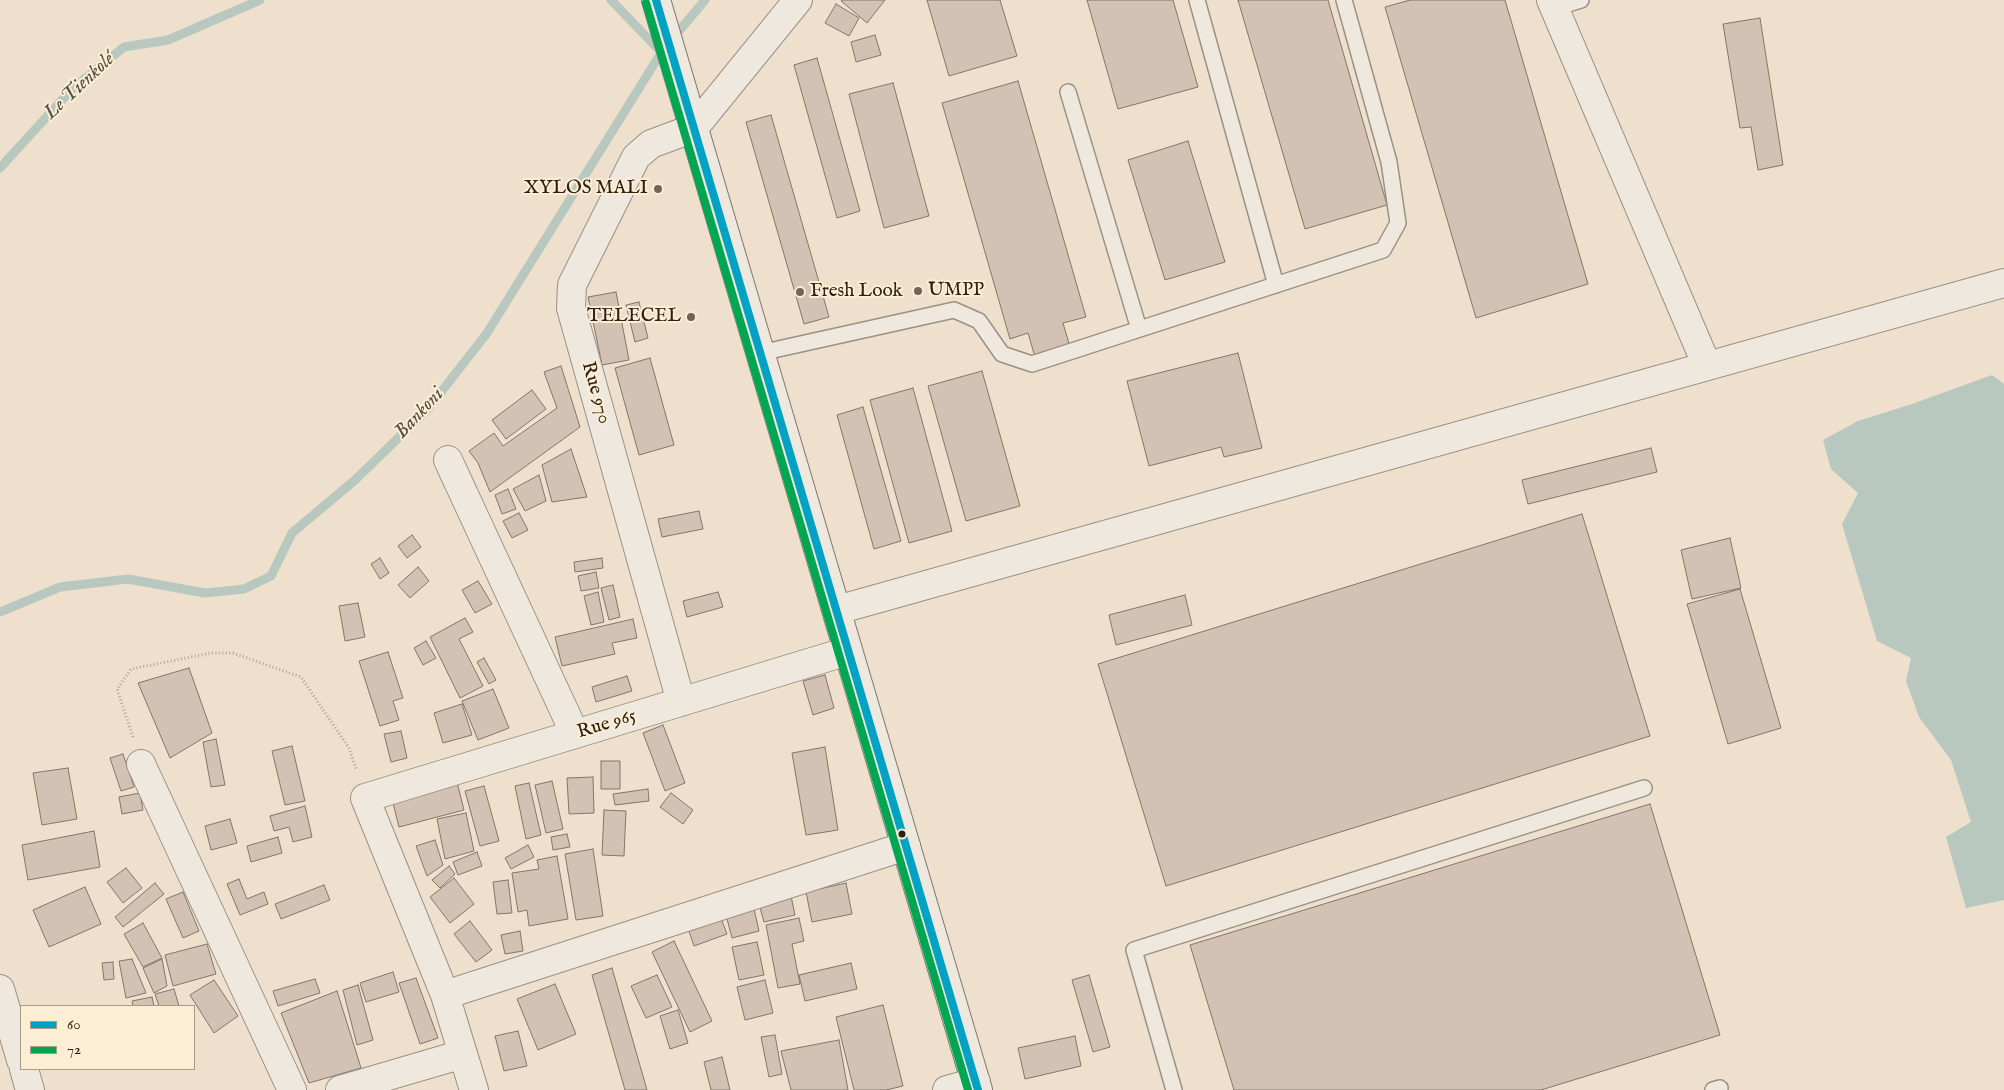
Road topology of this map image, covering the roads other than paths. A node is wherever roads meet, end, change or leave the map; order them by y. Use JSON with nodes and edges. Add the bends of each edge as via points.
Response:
{"nodes":[{"id":1,"x":656,"y":0,"type":"edge"},
{"id":2,"x":798,"y":0,"type":"edge"},
{"id":3,"x":1197,"y":0,"type":"edge"},
{"id":4,"x":1344,"y":0,"type":"edge"},
{"id":5,"x":1581,"y":0,"type":"edge"},
{"id":6,"x":1553,"y":4,"type":"edge"},
{"id":7,"x":1068,"y":92,"type":"dead end"},
{"id":8,"x":694,"y":128,"type":"junction"},
{"id":9,"x":2004,"y":283,"type":"edge"},
{"id":10,"x":1276,"y":285,"type":"junction"},
{"id":11,"x":1140,"y":329,"type":"junction"},
{"id":12,"x":760,"y":353,"type":"junction"},
{"id":13,"x":1708,"y":366,"type":"junction"},
{"id":14,"x":448,"y":460,"type":"dead end"},
{"id":15,"x":837,"y":610,"type":"junction"},
{"id":16,"x":848,"y":651,"type":"junction"},
{"id":17,"x":681,"y":702,"type":"junction"},
{"id":18,"x":575,"y":734,"type":"junction"},
{"id":19,"x":141,"y":764,"type":"road end"},
{"id":20,"x":1644,"y":788,"type":"dead end"},
{"id":21,"x":906,"y":846,"type":"junction"},
{"id":22,"x":0,"y":989,"type":"edge"},
{"id":23,"x":445,"y":995,"type":"junction"},
{"id":24,"x":463,"y":1054,"type":"junction"},
{"id":25,"x":20,"y":1057,"type":"edge"},
{"id":26,"x":24,"y":1070,"type":"edge"},
{"id":27,"x":977,"y":1086,"type":"edge"},
{"id":28,"x":1170,"y":1089,"type":"edge"},
{"id":29,"x":30,"y":1090,"type":"edge"},
{"id":30,"x":292,"y":1090,"type":"edge"},
{"id":31,"x":340,"y":1090,"type":"edge"},
{"id":32,"x":474,"y":1090,"type":"edge"},
{"id":33,"x":947,"y":1090,"type":"edge"}],
"edges":[{"from":1,"to":8,"type":"street"},
{"from":2,"to":8,"type":"street"},
{"from":3,"to":10,"type":"lane"},
{"from":4,"to":10,"type":"lane","via":[[1389,162],[1398,223],[1383,250]]},
{"from":5,"to":6,"type":"lane"},
{"from":6,"to":13,"type":"street"},
{"from":7,"to":11,"type":"lane"},
{"from":8,"to":12,"type":"street"},
{"from":8,"to":17,"type":"street","name":"Rue 970","via":[[651,144],[636,157],[572,285],[571,308]]},
{"from":9,"to":13,"type":"street"},
{"from":10,"to":11,"type":"lane"},
{"from":11,"to":12,"type":"lane","via":[[1032,364],[1002,354],[979,322],[954,310]]},
{"from":12,"to":15,"type":"street"},
{"from":13,"to":15,"type":"street"},
{"from":14,"to":18,"type":"street"},
{"from":15,"to":16,"type":"street"},
{"from":16,"to":17,"type":"street","name":"Rue 965"},
{"from":16,"to":21,"type":"street"},
{"from":17,"to":18,"type":"street","name":"Rue 965"},
{"from":18,"to":23,"type":"street","name":"Rue 965","via":[[365,798]]},
{"from":19,"to":30,"type":"street"},
{"from":20,"to":28,"type":"lane","via":[[1134,950]]},
{"from":21,"to":23,"type":"street"},
{"from":21,"to":27,"type":"street"},
{"from":22,"to":25,"type":"street"},
{"from":23,"to":24,"type":"street"},
{"from":24,"to":31,"type":"street"},
{"from":24,"to":32,"type":"street"},
{"from":26,"to":29,"type":"street"},
{"from":27,"to":33,"type":"street"}]}
